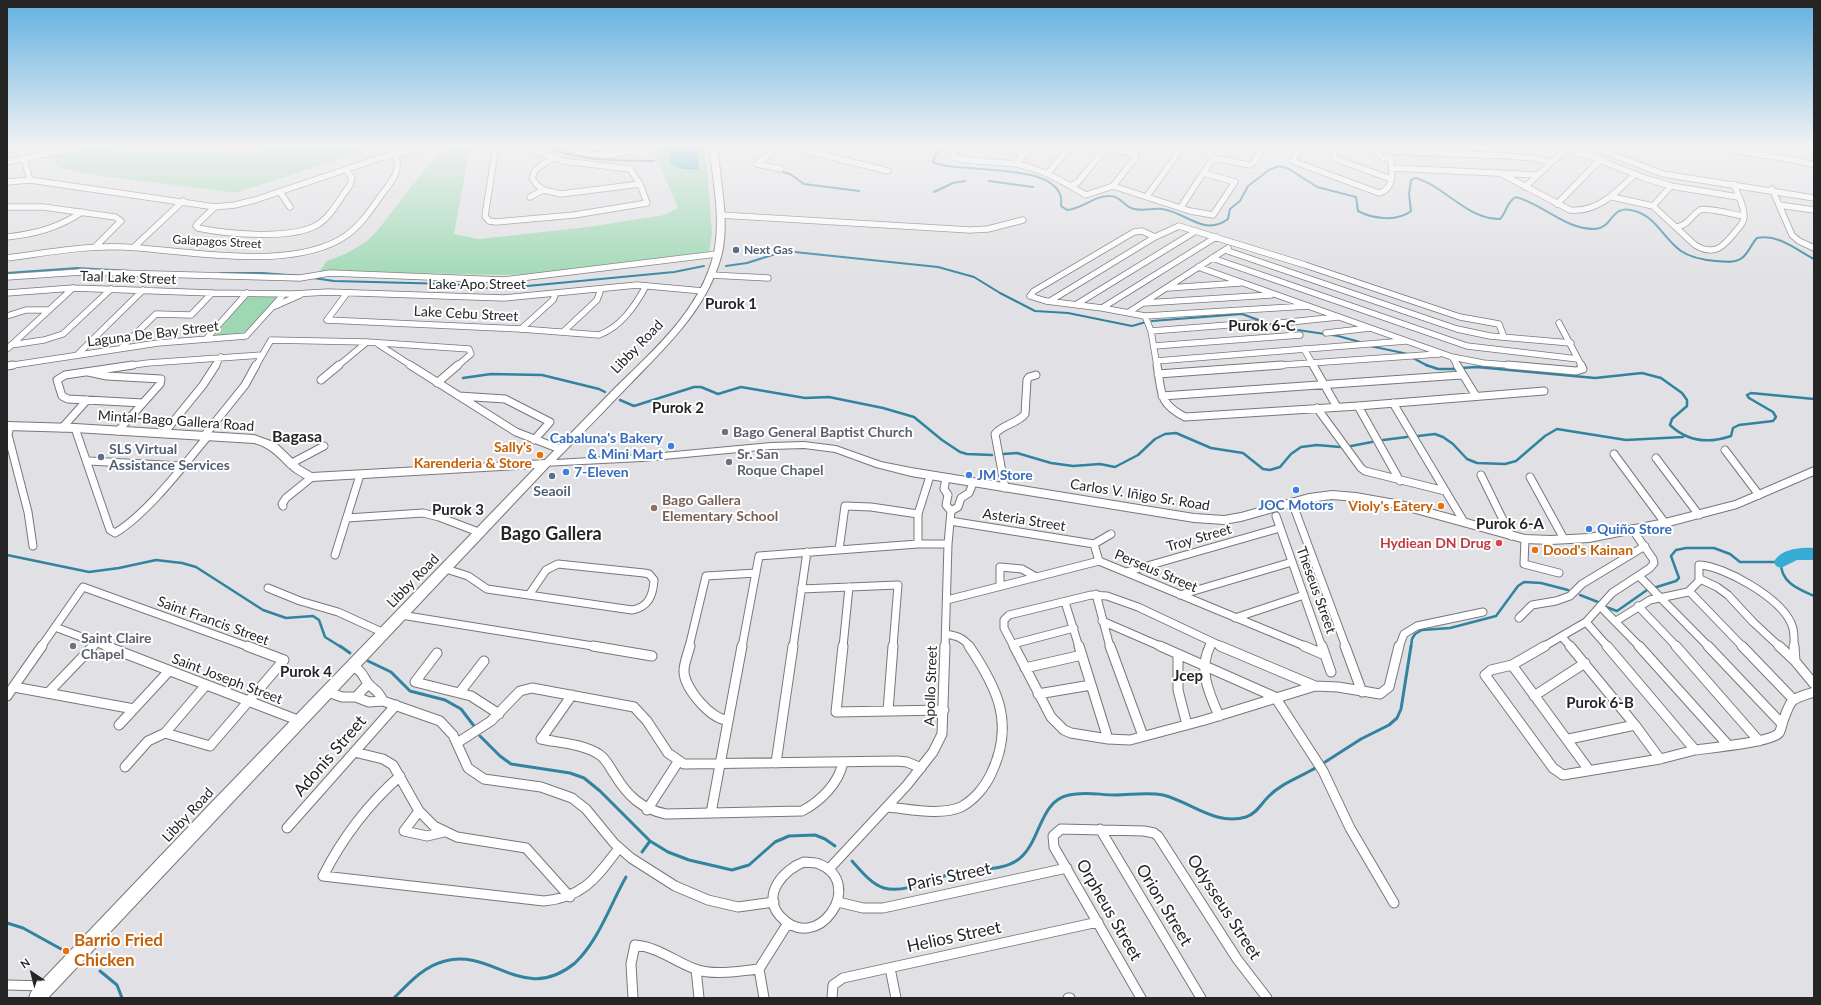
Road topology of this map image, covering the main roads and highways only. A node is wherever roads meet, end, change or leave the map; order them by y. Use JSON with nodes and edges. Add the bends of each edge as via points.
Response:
{"nodes":[{"id":1,"x":718,"y":192,"type":"edge"},
{"id":2,"x":9,"y":426,"type":"edge"},
{"id":3,"x":546,"y":464,"type":"junction"},
{"id":4,"x":1814,"y":471,"type":"edge"},
{"id":5,"x":38,"y":998,"type":"edge"}],
"edges":[{"from":1,"to":3,"type":"main road","name":"Libby Road","via":[[720,236],[711,275],[702,293],[665,342]]},
{"from":2,"to":3,"type":"main road","name":"Mintal-Bago Gallera Road","via":[[254,439],[275,448],[300,473],[312,477]]},
{"from":3,"to":4,"type":"main road","name":"Carlos V. Iñigo Sr. Road","via":[[804,445],[836,449],[879,465],[930,476],[1209,520],[1241,517],[1321,496],[1356,497],[1464,522],[1510,536],[1539,540],[1589,538],[1699,515],[1737,504]]},
{"from":3,"to":5,"type":"main road","name":"Libby Road"}]}
